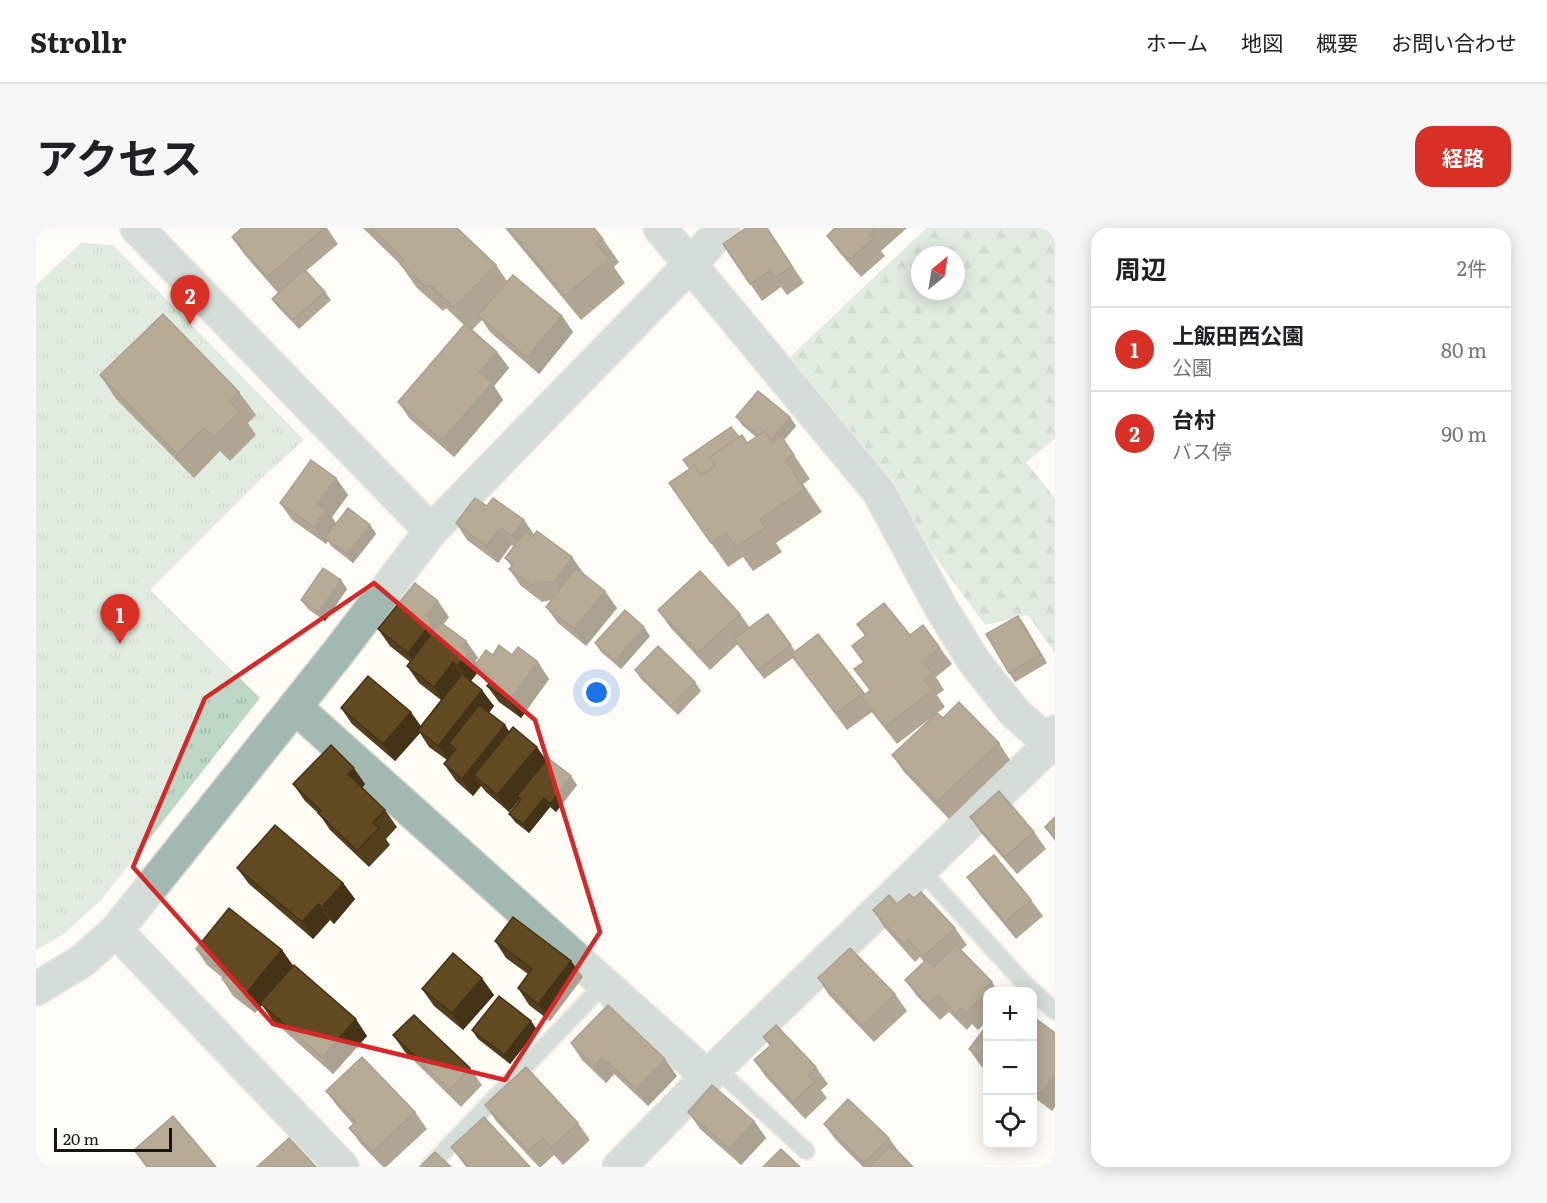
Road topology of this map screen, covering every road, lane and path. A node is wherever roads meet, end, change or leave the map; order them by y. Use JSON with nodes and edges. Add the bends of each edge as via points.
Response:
{"nodes":[{"id":1,"x":137,"y":228,"type":"edge"},
{"id":2,"x":660,"y":228,"type":"edge"},
{"id":3,"x":723,"y":228,"type":"edge"},
{"id":4,"x":690,"y":265,"type":"junction"},
{"id":5,"x":431,"y":531,"type":"junction"},
{"id":6,"x":295,"y":707,"type":"junction"},
{"id":7,"x":1053,"y":740,"type":"edge"},
{"id":8,"x":921,"y":870,"type":"junction"},
{"id":9,"x":116,"y":931,"type":"junction"},
{"id":10,"x":604,"y":984,"type":"junction"},
{"id":11,"x":36,"y":989,"type":"edge"},
{"id":12,"x":1055,"y":1011,"type":"edge"},
{"id":13,"x":712,"y":1073,"type":"junction"},
{"id":14,"x":806,"y":1151,"type":"dead end"},
{"id":15,"x":342,"y":1167,"type":"edge"},
{"id":16,"x":429,"y":1167,"type":"edge"},
{"id":17,"x":618,"y":1167,"type":"edge"}],
"edges":[{"from":1,"to":5,"type":"street"},
{"from":2,"to":4,"type":"street"},
{"from":3,"to":4,"type":"street"},
{"from":4,"to":5,"type":"street"},
{"from":4,"to":7,"type":"street","via":[[879,492],[973,660],[1015,713]]},
{"from":5,"to":6,"type":"street"},
{"from":6,"to":9,"type":"street"},
{"from":6,"to":10,"type":"street"},
{"from":7,"to":8,"type":"street"},
{"from":8,"to":12,"type":"lane","via":[[1025,984]]},
{"from":8,"to":13,"type":"street"},
{"from":9,"to":11,"type":"street","via":[[82,961]]},
{"from":9,"to":15,"type":"street"},
{"from":10,"to":13,"type":"street"},
{"from":10,"to":16,"type":"lane"},
{"from":13,"to":14,"type":"lane"},
{"from":13,"to":17,"type":"street"}]}
